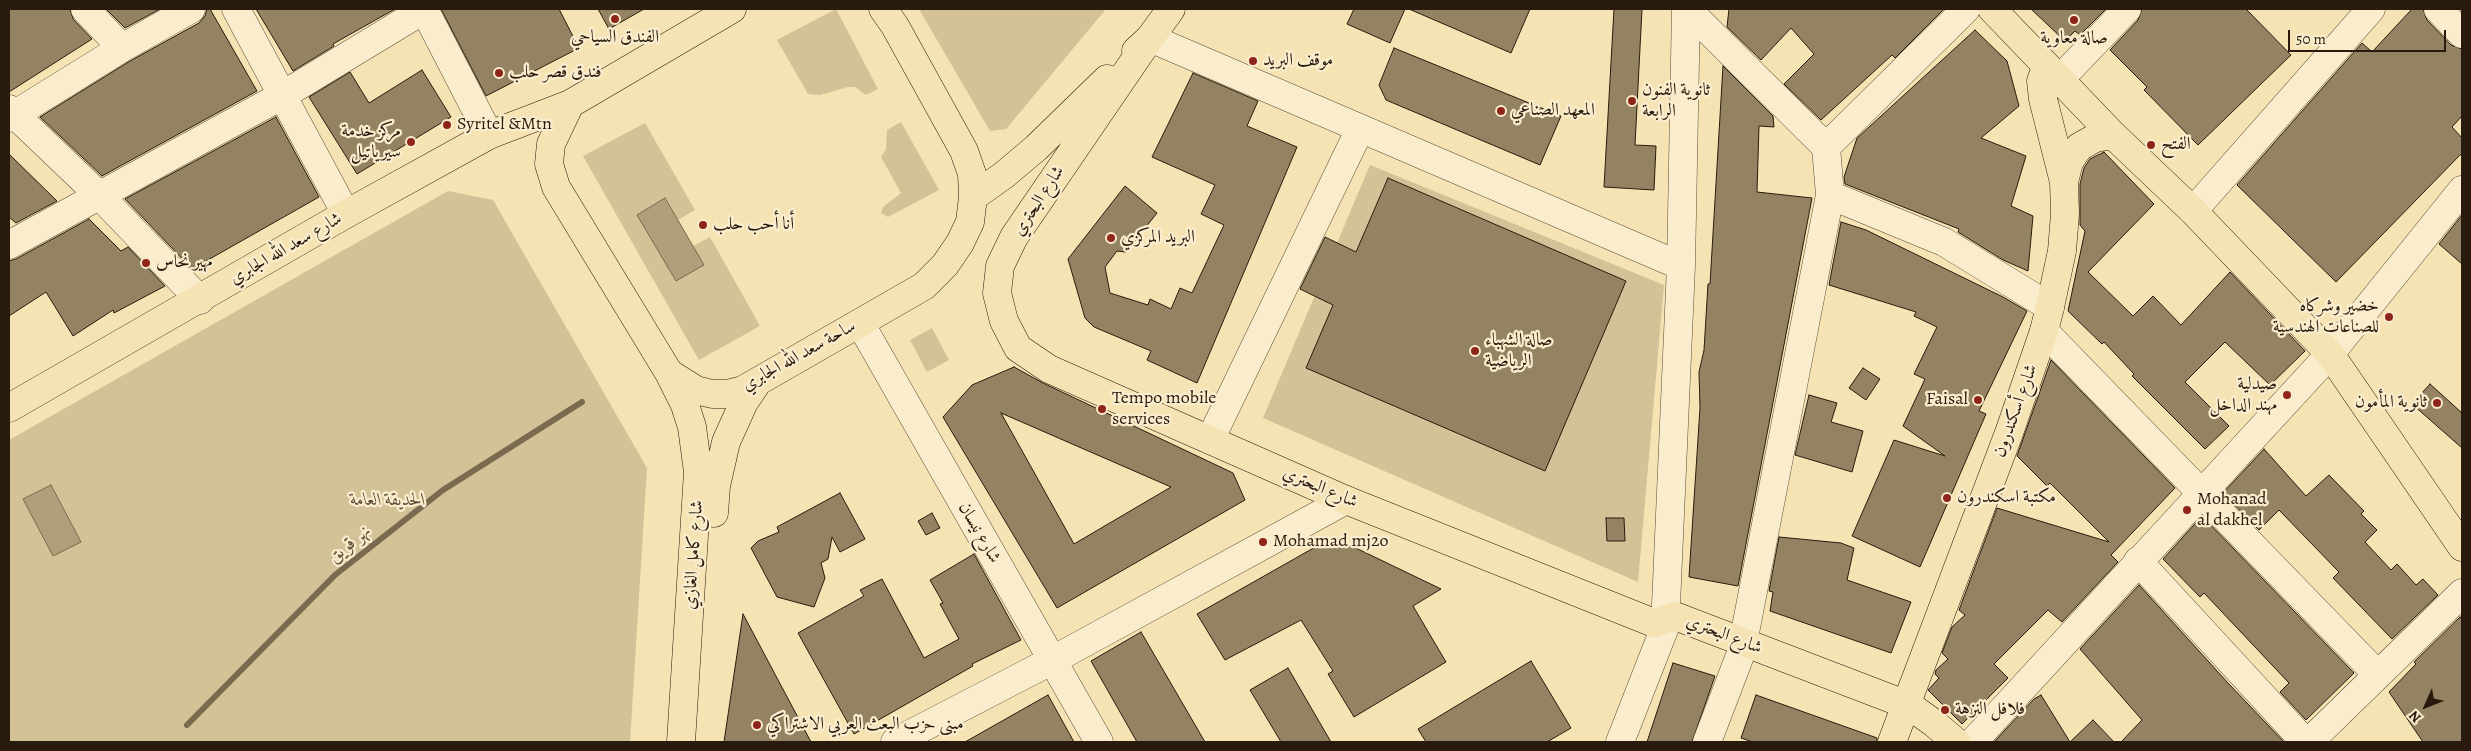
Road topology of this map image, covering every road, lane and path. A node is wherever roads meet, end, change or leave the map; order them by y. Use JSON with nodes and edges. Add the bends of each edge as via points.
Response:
{"nodes":[{"id":1,"x":85,"y":9,"type":"edge"},
{"id":2,"x":191,"y":9,"type":"edge"},
{"id":3,"x":236,"y":9,"type":"edge"},
{"id":4,"x":424,"y":9,"type":"edge"},
{"id":5,"x":732,"y":9,"type":"edge"},
{"id":6,"x":883,"y":9,"type":"edge"},
{"id":7,"x":1171,"y":9,"type":"edge"},
{"id":8,"x":1686,"y":9,"type":"edge"},
{"id":9,"x":1966,"y":9,"type":"edge"},
{"id":10,"x":1992,"y":9,"type":"edge"},
{"id":11,"x":2127,"y":9,"type":"edge"},
{"id":12,"x":2371,"y":9,"type":"edge"},
{"id":13,"x":2438,"y":9,"type":"edge"},
{"id":14,"x":690,"y":19,"type":"edge"},
{"id":15,"x":2462,"y":34,"type":"edge"},
{"id":16,"x":1150,"y":38,"type":"junction"},
{"id":17,"x":122,"y":48,"type":"junction"},
{"id":18,"x":2053,"y":74,"type":"junction"},
{"id":19,"x":283,"y":95,"type":"junction"},
{"id":20,"x":570,"y":104,"type":"junction"},
{"id":21,"x":11,"y":114,"type":"edge"},
{"id":22,"x":1360,"y":129,"type":"junction"},
{"id":23,"x":489,"y":135,"type":"junction"},
{"id":24,"x":2113,"y":136,"type":"junction"},
{"id":25,"x":1826,"y":147,"type":"junction"},
{"id":26,"x":2064,"y":182,"type":"junction"},
{"id":27,"x":2462,"y":190,"type":"edge"},
{"id":28,"x":1830,"y":195,"type":"junction"},
{"id":29,"x":100,"y":196,"type":"junction"},
{"id":30,"x":973,"y":197,"type":"junction"},
{"id":31,"x":2192,"y":211,"type":"junction"},
{"id":32,"x":346,"y":214,"type":"junction"},
{"id":33,"x":9,"y":246,"type":"edge"},
{"id":34,"x":1681,"y":266,"type":"junction"},
{"id":35,"x":200,"y":300,"type":"junction"},
{"id":36,"x":2047,"y":319,"type":"junction"},
{"id":37,"x":860,"y":323,"type":"junction"},
{"id":38,"x":2330,"y":354,"type":"junction"},
{"id":39,"x":669,"y":373,"type":"junction"},
{"id":40,"x":757,"y":383,"type":"junction"},
{"id":41,"x":13,"y":399,"type":"edge"},
{"id":42,"x":1210,"y":440,"type":"junction"},
{"id":43,"x":2202,"y":492,"type":"junction"},
{"id":44,"x":1346,"y":500,"type":"junction"},
{"id":45,"x":2462,"y":547,"type":"edge"},
{"id":46,"x":2138,"y":560,"type":"junction"},
{"id":47,"x":2462,"y":593,"type":"edge"},
{"id":48,"x":1660,"y":621,"type":"junction"},
{"id":49,"x":1743,"y":641,"type":"junction"},
{"id":50,"x":1051,"y":661,"type":"junction"},
{"id":51,"x":2378,"y":675,"type":"junction"},
{"id":52,"x":1906,"y":705,"type":"junction"},
{"id":53,"x":681,"y":742,"type":"edge"},
{"id":54,"x":697,"y":742,"type":"edge"},
{"id":55,"x":895,"y":742,"type":"edge"},
{"id":56,"x":1099,"y":742,"type":"edge"},
{"id":57,"x":1605,"y":742,"type":"edge"},
{"id":58,"x":1620,"y":742,"type":"edge"},
{"id":59,"x":1707,"y":742,"type":"edge"},
{"id":60,"x":1892,"y":742,"type":"edge"},
{"id":61,"x":1956,"y":742,"type":"edge"},
{"id":62,"x":1973,"y":742,"type":"edge"},
{"id":63,"x":2305,"y":742,"type":"edge"},
{"id":64,"x":2309,"y":742,"type":"edge"}],
"edges":[{"from":1,"to":17,"type":"street"},
{"from":2,"to":17,"type":"street"},
{"from":3,"to":19,"type":"street"},
{"from":4,"to":19,"type":"street"},
{"from":4,"to":23,"type":"street"},
{"from":5,"to":14,"type":"main road"},
{"from":6,"to":30,"type":"main road","name":"ساحة سعد الله الجابري","via":[[964,151],[972,174]]},
{"from":7,"to":16,"type":"main road"},
{"from":8,"to":25,"type":"street"},
{"from":8,"to":34,"type":"street"},
{"from":9,"to":25,"type":"street"},
{"from":10,"to":18,"type":"main road"},
{"from":11,"to":18,"type":"street"},
{"from":12,"to":31,"type":"street"},
{"from":13,"to":15,"type":"street"},
{"from":14,"to":20,"type":"main road"},
{"from":16,"to":22,"type":"street"},
{"from":16,"to":30,"type":"main road","via":[[1036,148]]},
{"from":16,"to":42,"type":"main road","name":"شارع البحتري","via":[[1014,237],[1000,266],[997,293],[1004,322],[1018,348],[1049,369]]},
{"from":17,"to":21,"type":"street"},
{"from":18,"to":24,"type":"main road"},
{"from":18,"to":26,"type":"main road","name":"شارع أسكندرون","via":[[2042,81],[2043,99]]},
{"from":19,"to":29,"type":"street"},
{"from":19,"to":32,"type":"street"},
{"from":20,"to":23,"type":"main road","name":"شارع سعد الله الجابري"},
{"from":20,"to":39,"type":"main road","name":"ساحة سعد الله الجابري","via":[[551,144],[549,164],[556,187]]},
{"from":21,"to":29,"type":"street"},
{"from":22,"to":34,"type":"street"},
{"from":22,"to":42,"type":"street"},
{"from":23,"to":32,"type":"main road","name":"شارع سعد الله الجابري"},
{"from":24,"to":26,"type":"main road","via":[[2095,138],[2079,147],[2069,162]]},
{"from":24,"to":31,"type":"main road"},
{"from":25,"to":28,"type":"street"},
{"from":26,"to":36,"type":"main road","name":"شارع أسكندرون","via":[[2062,251]]},
{"from":27,"to":38,"type":"street"},
{"from":28,"to":36,"type":"street","via":[[1944,242]]},
{"from":28,"to":49,"type":"street"},
{"from":29,"to":33,"type":"street"},
{"from":29,"to":35,"type":"street"},
{"from":30,"to":37,"type":"main road","name":"ساحة سعد الله الجابري","via":[[970,222],[945,265],[924,286]]},
{"from":31,"to":38,"type":"main road"},
{"from":32,"to":35,"type":"main road","name":"شارع سعد الله الجابري"},
{"from":34,"to":48,"type":"street"},
{"from":35,"to":41,"type":"main road","name":"شارع سعد الله الجابري"},
{"from":36,"to":43,"type":"street"},
{"from":36,"to":52,"type":"main road","name":"شارع أسكندرون","via":[[2009,433]]},
{"from":37,"to":40,"type":"main road","name":"ساحة سعد الله الجابري"},
{"from":37,"to":50,"type":"street","name":"شارع نيسان"},
{"from":38,"to":43,"type":"street"},
{"from":38,"to":45,"type":"main road"},
{"from":39,"to":40,"type":"main road","name":"ساحة سعد الله الجابري","via":[[696,390],[712,394],[727,394]]},
{"from":39,"to":53,"type":"main road","name":"شارع كامل الغازي","via":[[692,427],[698,472]]},
{"from":40,"to":54,"type":"main road","name":"شارع كامل الغازي","via":[[744,402],[726,442],[716,486]]},
{"from":42,"to":44,"type":"main road","name":"شارع البحتري"},
{"from":43,"to":46,"type":"street"},
{"from":43,"to":51,"type":"street"},
{"from":44,"to":48,"type":"main road","name":"شارع البحتري"},
{"from":44,"to":50,"type":"street"},
{"from":46,"to":62,"type":"street"},
{"from":46,"to":63,"type":"street"},
{"from":47,"to":51,"type":"street"},
{"from":48,"to":49,"type":"main road","name":"شارع البحتري","via":[[1674,616]]},
{"from":48,"to":57,"type":"street"},
{"from":48,"to":58,"type":"street","via":[[1665,628]]},
{"from":49,"to":52,"type":"main road","name":"شارع البحتري"},
{"from":49,"to":59,"type":"street"},
{"from":50,"to":55,"type":"street"},
{"from":50,"to":56,"type":"street","name":"شارع نيسان"},
{"from":51,"to":64,"type":"street"},
{"from":52,"to":60,"type":"main road","name":"شارع أسكندرون"},
{"from":52,"to":61,"type":"main road","name":"شارع البحتري"}]}
